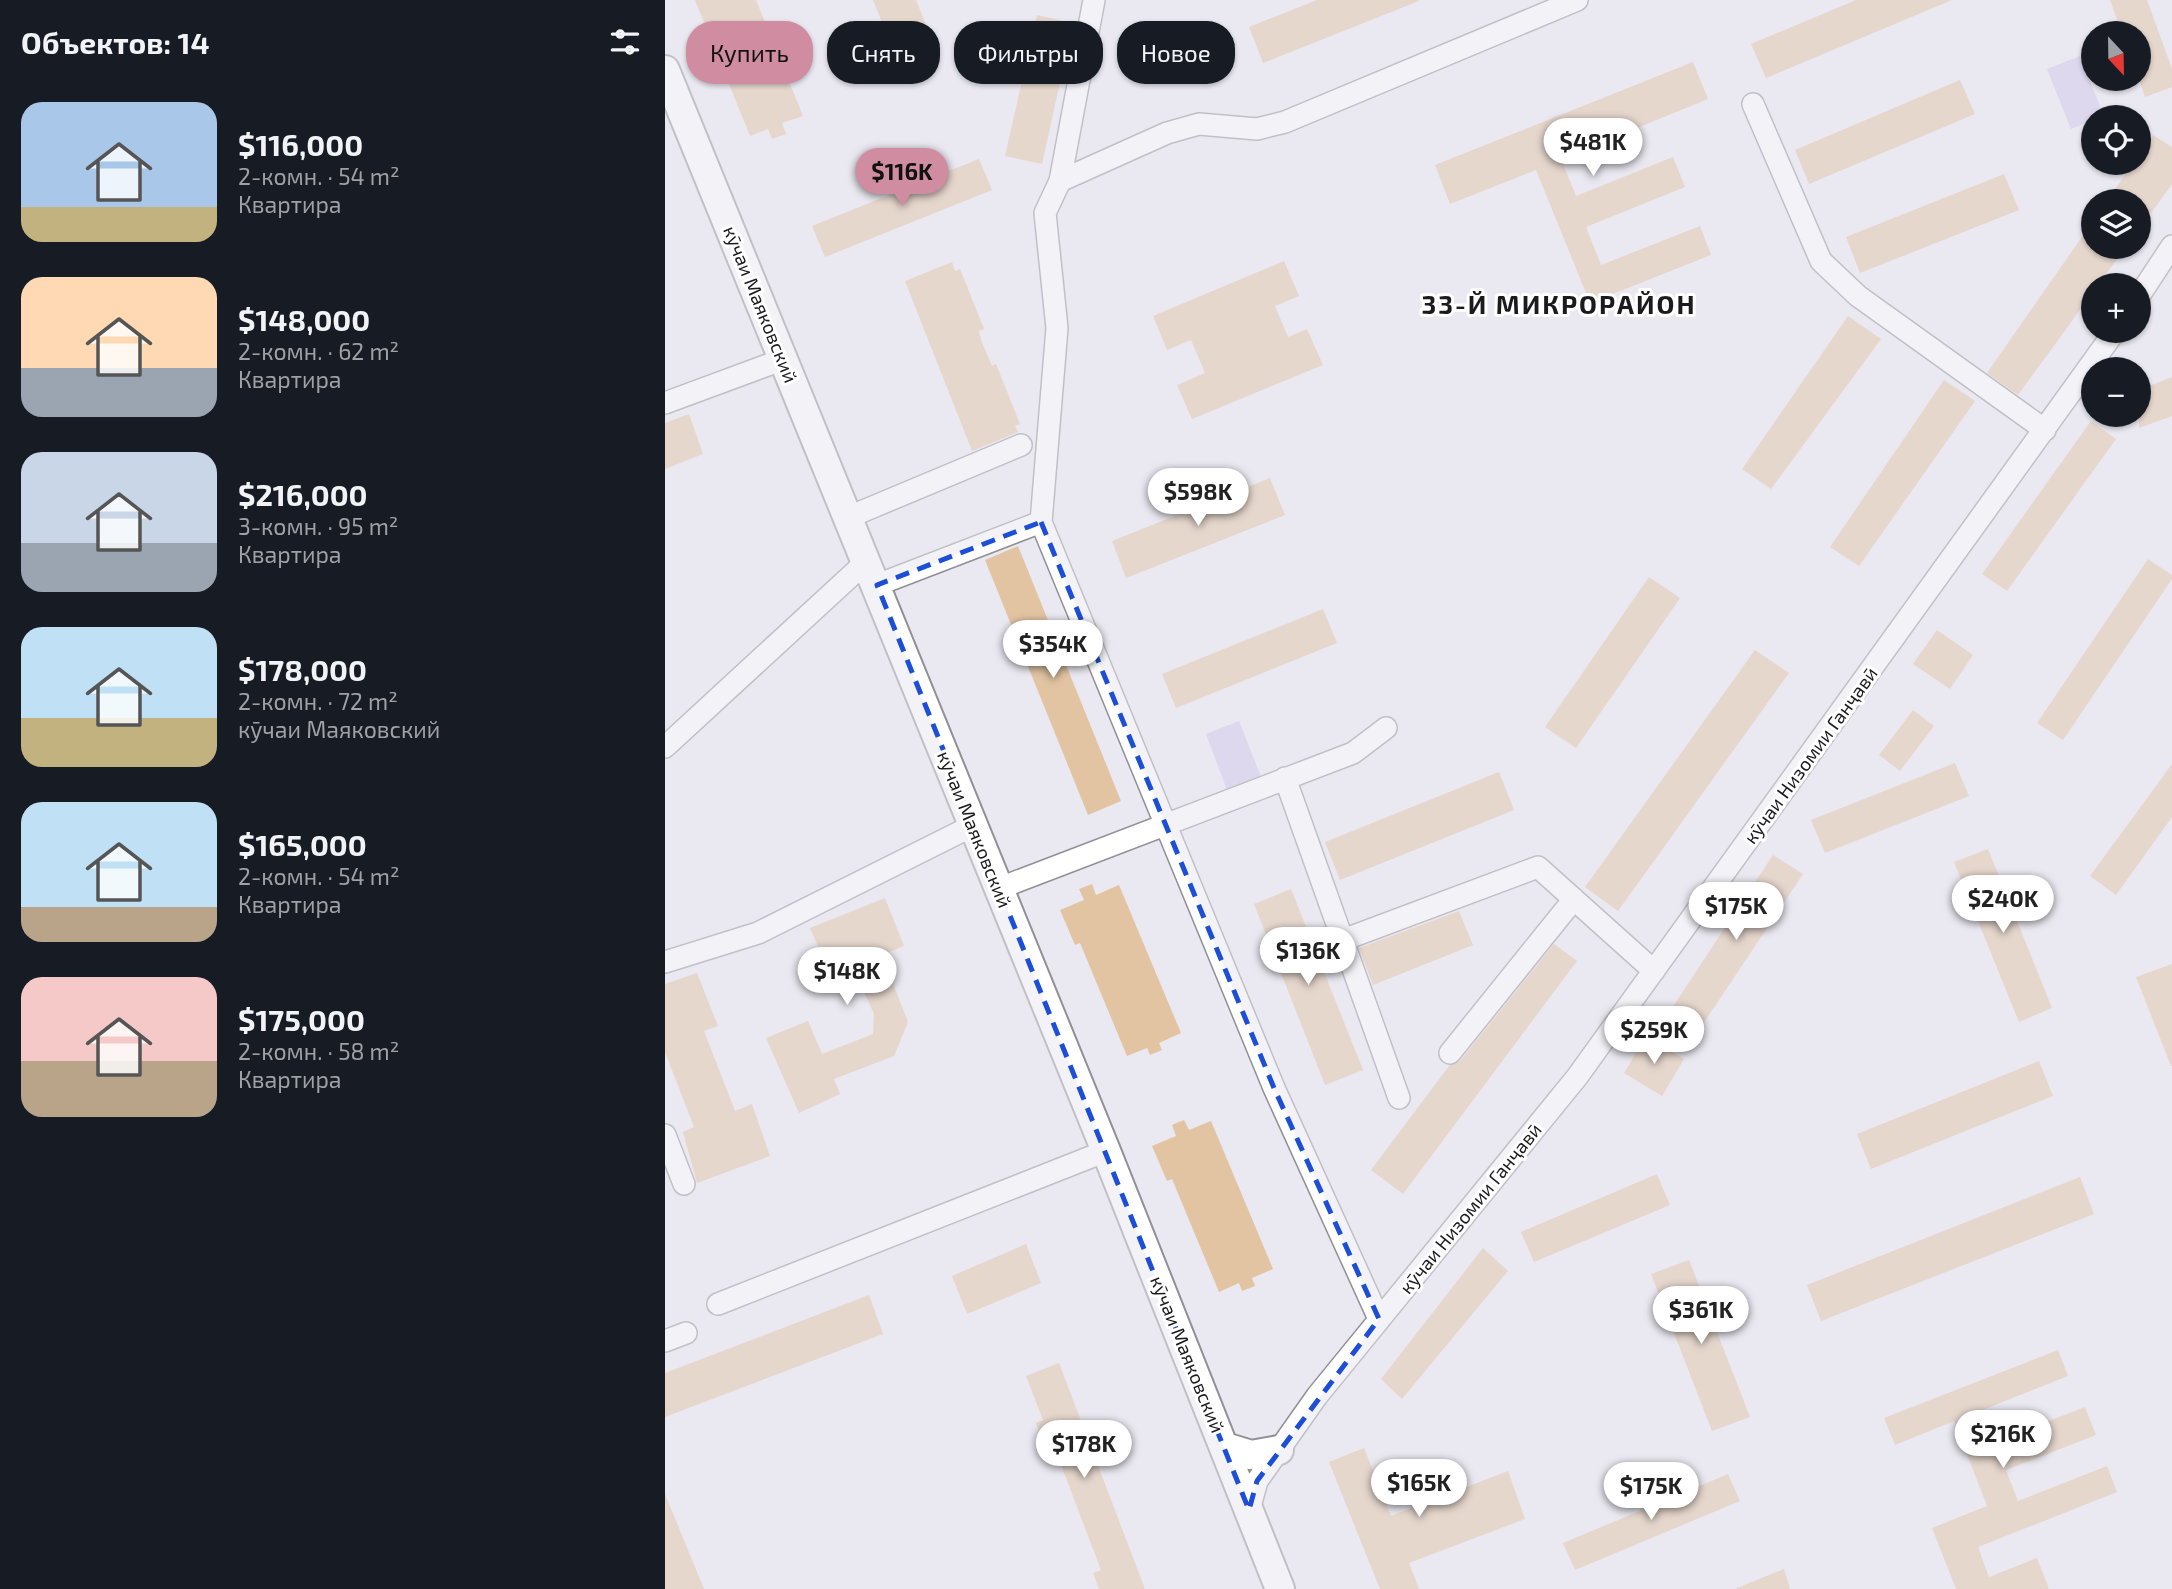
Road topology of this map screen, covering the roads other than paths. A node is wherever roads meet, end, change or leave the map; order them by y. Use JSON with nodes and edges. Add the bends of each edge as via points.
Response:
{"nodes":[{"id":1,"x":1094,"y":0,"type":"edge"},
{"id":2,"x":1577,"y":0,"type":"edge"},
{"id":3,"x":665,"y":71,"type":"edge"},
{"id":4,"x":1753,"y":104,"type":"dead end"},
{"id":5,"x":1060,"y":181,"type":"junction"},
{"id":6,"x":2172,"y":246,"type":"edge"},
{"id":7,"x":2172,"y":264,"type":"edge"},
{"id":8,"x":2151,"y":279,"type":"joint"},
{"id":9,"x":2107,"y":343,"type":"edge"},
{"id":10,"x":784,"y":359,"type":"junction"},
{"id":11,"x":665,"y":403,"type":"edge"},
{"id":12,"x":2045,"y":430,"type":"junction"},
{"id":13,"x":1021,"y":445,"type":"dead end"},
{"id":14,"x":849,"y":517,"type":"junction"},
{"id":15,"x":1041,"y":522,"type":"junction"},
{"id":16,"x":872,"y":573,"type":"junction"},
{"id":17,"x":1386,"y":728,"type":"dead end"},
{"id":18,"x":665,"y":747,"type":"edge"},
{"id":19,"x":1285,"y":778,"type":"junction"},
{"id":20,"x":1166,"y":824,"type":"junction"},
{"id":21,"x":974,"y":825,"type":"junction"},
{"id":22,"x":1000,"y":888,"type":"junction"},
{"id":23,"x":1574,"y":899,"type":"junction"},
{"id":24,"x":1343,"y":940,"type":"junction"},
{"id":25,"x":665,"y":962,"type":"edge"},
{"id":26,"x":1654,"y":971,"type":"junction"},
{"id":27,"x":1450,"y":1053,"type":"dead end"},
{"id":28,"x":1399,"y":1098,"type":"dead end"},
{"id":29,"x":665,"y":1135,"type":"edge"},
{"id":30,"x":1106,"y":1151,"type":"junction"},
{"id":31,"x":684,"y":1184,"type":"dead end"},
{"id":32,"x":718,"y":1304,"type":"dead end"},
{"id":33,"x":1379,"y":1319,"type":"junction"},
{"id":34,"x":686,"y":1333,"type":"dead end"},
{"id":35,"x":665,"y":1340,"type":"edge"},
{"id":36,"x":1225,"y":1447,"type":"junction"},
{"id":37,"x":1279,"y":1450,"type":"junction"},
{"id":38,"x":1249,"y":1510,"type":"junction"},
{"id":39,"x":1280,"y":1589,"type":"edge"}],
"edges":[{"from":1,"to":5,"type":"street"},
{"from":2,"to":5,"type":"street","via":[[1285,122],[1257,129],[1199,124]]},
{"from":3,"to":10,"type":"street","name":"кӯчаи Маяковский"},
{"from":4,"to":12,"type":"street","via":[[1821,261],[1857,296]]},
{"from":5,"to":15,"type":"street","via":[[1045,213],[1057,328]]},
{"from":6,"to":8,"type":"street"},
{"from":7,"to":8,"type":"street"},
{"from":9,"to":12,"type":"street","name":"кӯчаи Низомии Ганҷавӣ"},
{"from":10,"to":11,"type":"street"},
{"from":10,"to":14,"type":"street","name":"кӯчаи Маяковский"},
{"from":12,"to":26,"type":"street","name":"кӯчаи Низомии Ганҷавӣ"},
{"from":13,"to":14,"type":"street"},
{"from":14,"to":16,"type":"street","name":"кӯчаи Маяковский"},
{"from":15,"to":16,"type":"street"},
{"from":15,"to":20,"type":"street"},
{"from":16,"to":18,"type":"street"},
{"from":16,"to":21,"type":"street","name":"кӯчаи Маяковский"},
{"from":17,"to":19,"type":"street","via":[[1353,753]]},
{"from":19,"to":20,"type":"street"},
{"from":19,"to":24,"type":"street"},
{"from":20,"to":22,"type":"street"},
{"from":20,"to":33,"type":"street","via":[[1274,1088]]},
{"from":21,"to":22,"type":"street","name":"кӯчаи Маяковский"},
{"from":21,"to":25,"type":"street","via":[[758,933]]},
{"from":22,"to":30,"type":"street","name":"кӯчаи Маяковский"},
{"from":23,"to":24,"type":"street","via":[[1538,867]]},
{"from":23,"to":26,"type":"street"},
{"from":23,"to":27,"type":"street"},
{"from":24,"to":28,"type":"street"},
{"from":26,"to":33,"type":"street","name":"кӯчаи Низомии Ганҷавӣ","via":[[1577,1077]]},
{"from":29,"to":31,"type":"street"},
{"from":30,"to":32,"type":"street"},
{"from":30,"to":36,"type":"street","name":"кӯчаи Маяковский"},
{"from":33,"to":37,"type":"street","name":"кӯчаи Низомии Ганҷавӣ"},
{"from":34,"to":35,"type":"street"},
{"from":36,"to":37,"type":"street","via":[[1251,1455]]},
{"from":36,"to":38,"type":"street","name":"кӯчаи Маяковский"},
{"from":37,"to":38,"type":"street","name":"кӯчаи Низомии Ганҷавӣ","via":[[1257,1481]]},
{"from":38,"to":39,"type":"street","name":"кӯчаи Маяковский"}]}
